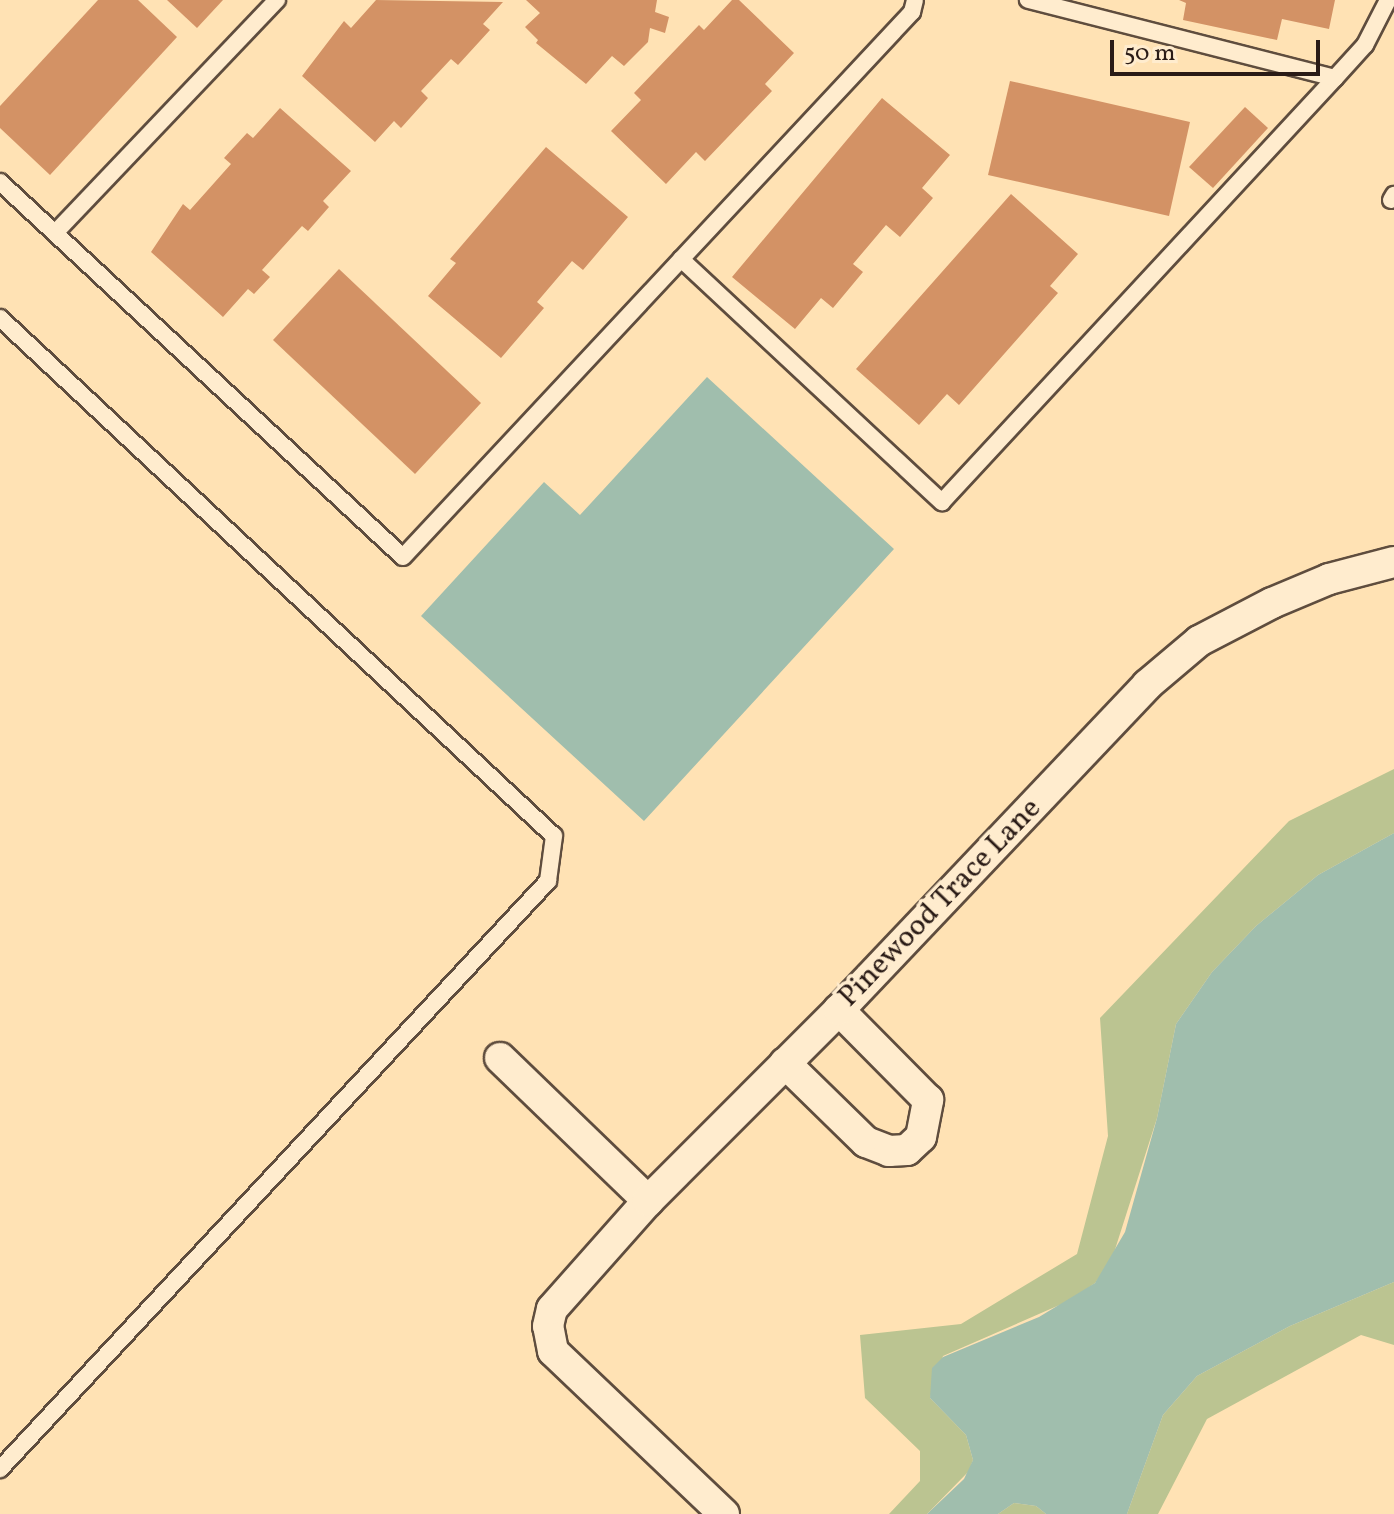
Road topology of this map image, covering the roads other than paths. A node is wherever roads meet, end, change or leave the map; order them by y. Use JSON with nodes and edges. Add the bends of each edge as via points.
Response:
{"nodes":[{"id":1,"x":277,"y":0,"type":"edge"},
{"id":2,"x":915,"y":0,"type":"edge"},
{"id":3,"x":1028,"y":0,"type":"edge"},
{"id":4,"x":1388,"y":0,"type":"edge"},
{"id":5,"x":1335,"y":78,"type":"junction"},
{"id":6,"x":0,"y":182,"type":"edge"},
{"id":7,"x":55,"y":233,"type":"junction"},
{"id":8,"x":681,"y":259,"type":"junction"},
{"id":9,"x":0,"y":318,"type":"edge"},
{"id":10,"x":1394,"y":562,"type":"edge"},
{"id":11,"x":839,"y":1010,"type":"junction"},
{"id":12,"x":500,"y":1058,"type":"dead end"},
{"id":13,"x":785,"y":1063,"type":"junction"},
{"id":14,"x":648,"y":1201,"type":"junction"},
{"id":15,"x":0,"y":1469,"type":"edge"},
{"id":16,"x":724,"y":1514,"type":"edge"}],
"edges":[{"from":1,"to":7,"type":"lane"},
{"from":2,"to":8,"type":"lane","via":[[912,12]]},
{"from":3,"to":5,"type":"lane"},
{"from":4,"to":5,"type":"lane","via":[[1365,45]]},
{"from":5,"to":8,"type":"lane","via":[[942,502]]},
{"from":6,"to":7,"type":"lane"},
{"from":7,"to":8,"type":"lane","via":[[403,557]]},
{"from":9,"to":15,"type":"lane","via":[[554,836],[548,881]]},
{"from":10,"to":11,"type":"street","name":"Pinewood Trace Lane","via":[[1329,579],[1199,641],[1147,685]]},
{"from":11,"to":13,"type":"street","name":"Pinewood Trace Lane"},
{"from":11,"to":13,"type":"street","via":[[928,1100],[921,1137],[907,1150],[889,1151],[866,1142]]},
{"from":12,"to":14,"type":"street"},
{"from":13,"to":14,"type":"street","name":"Pinewood Trace Lane"},
{"from":14,"to":16,"type":"street","name":"Pinewood Trace Lane","via":[[552,1309],[548,1326],[553,1351]]}]}
